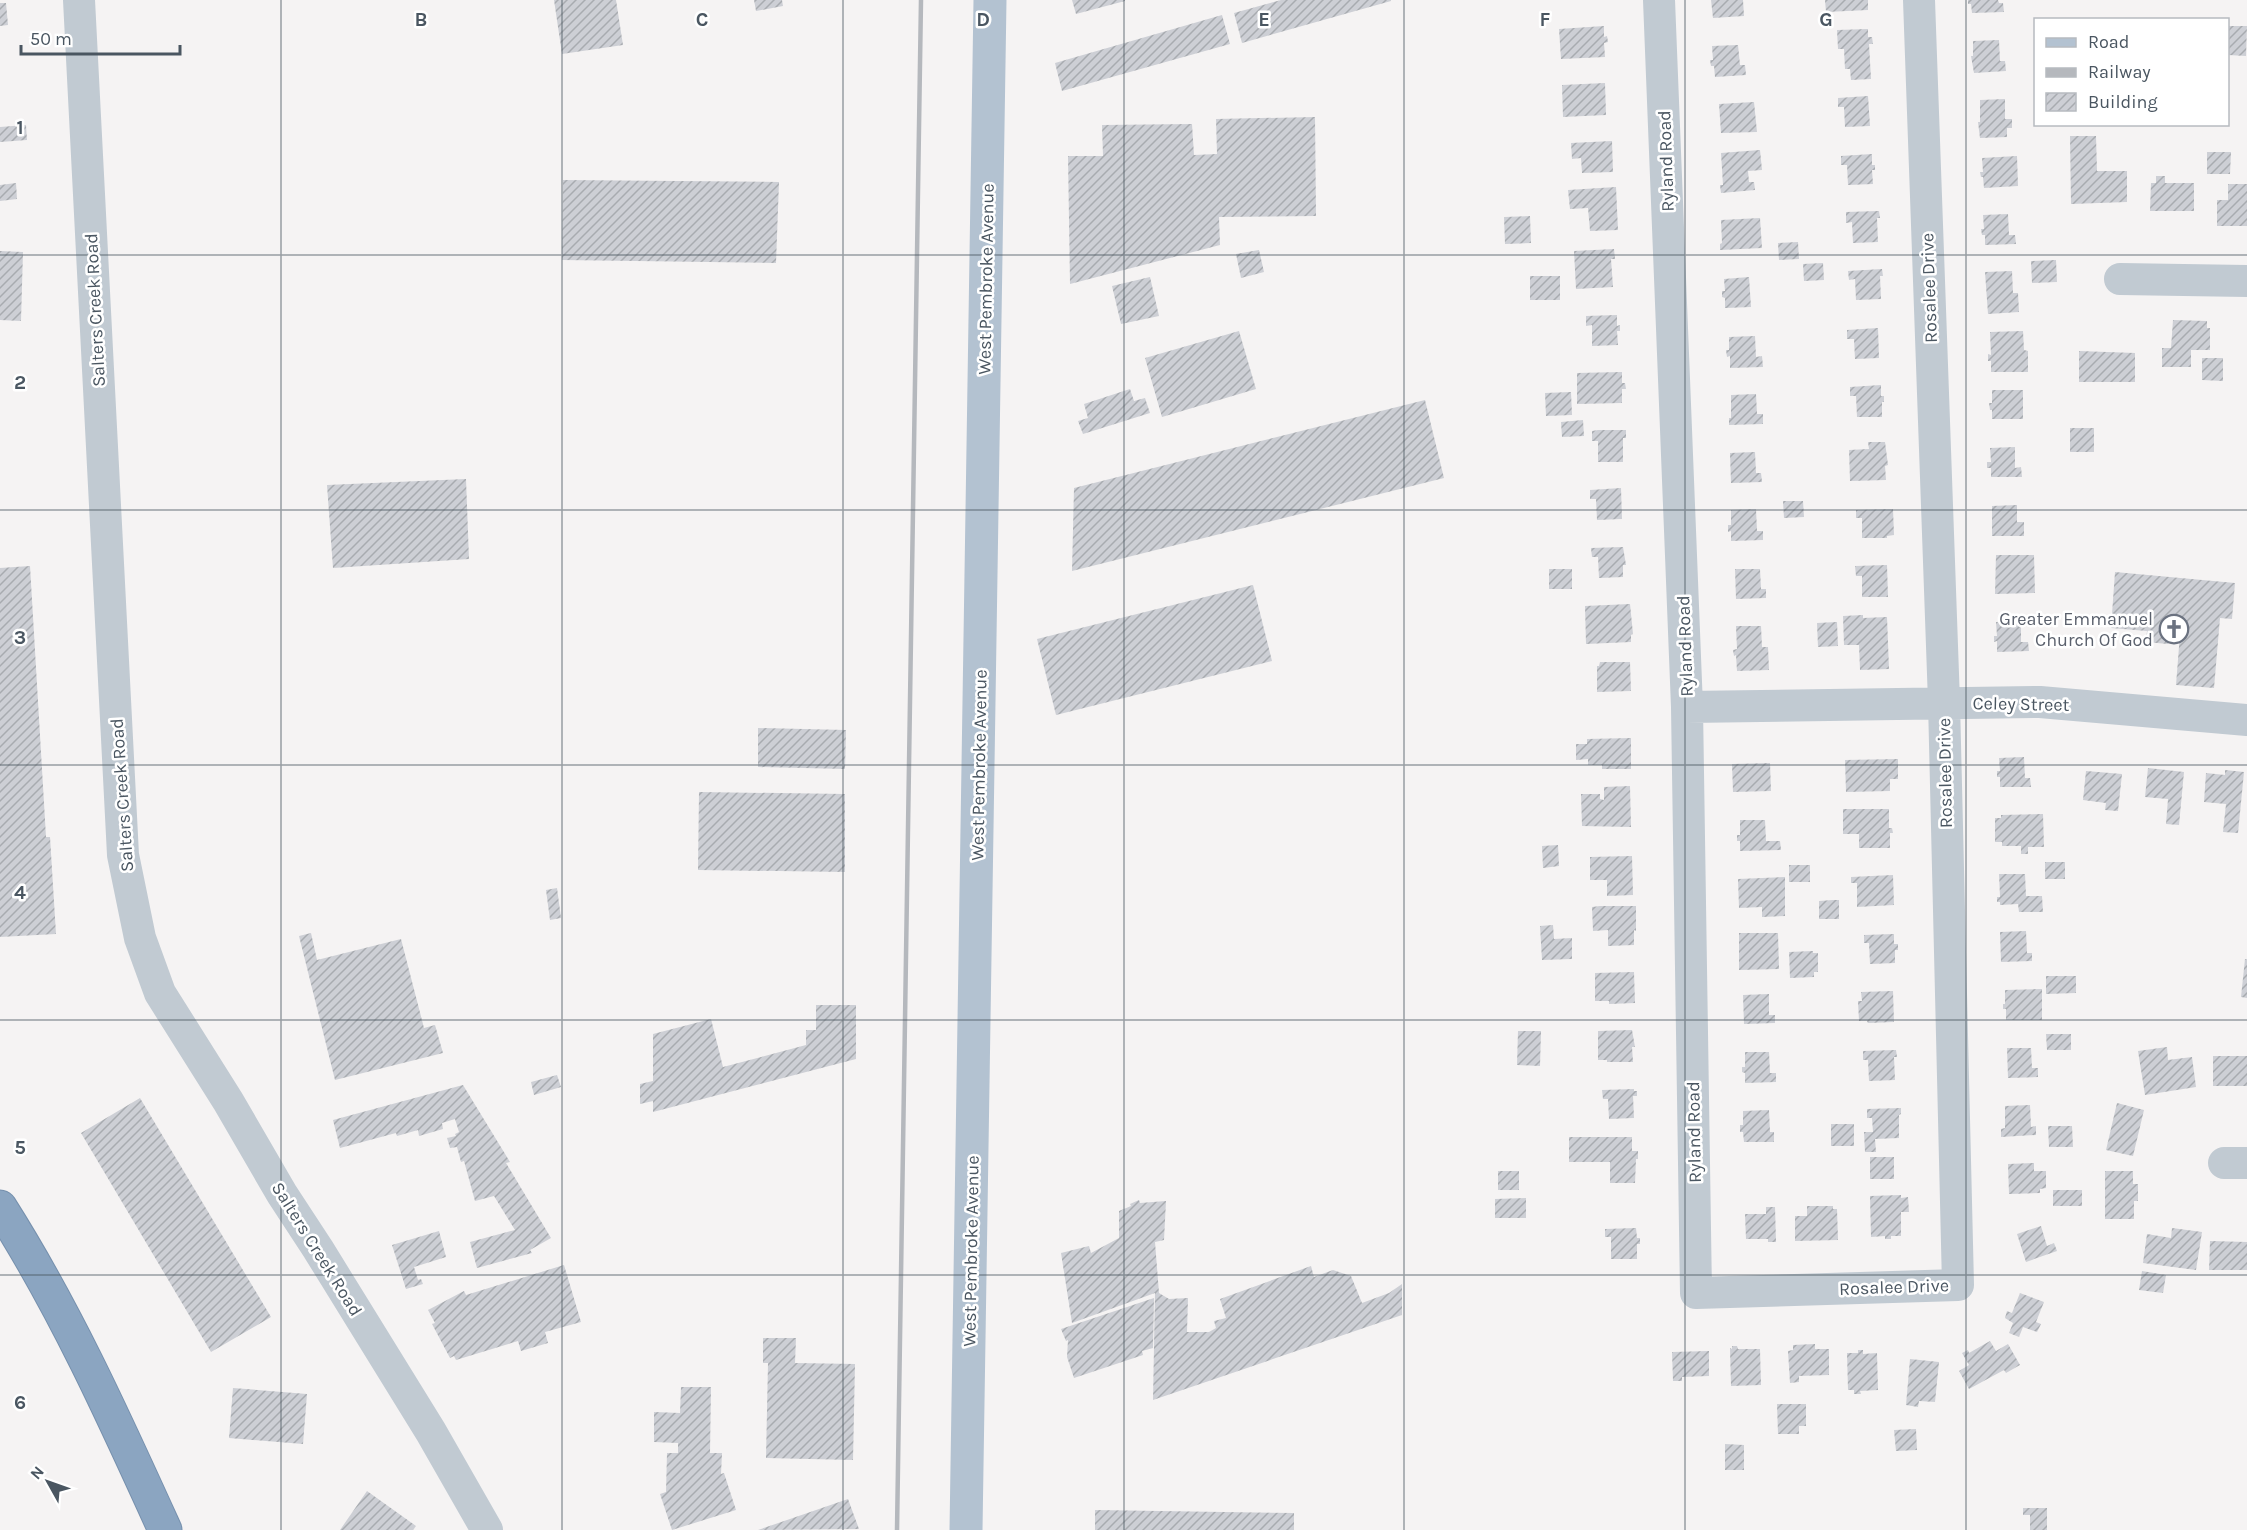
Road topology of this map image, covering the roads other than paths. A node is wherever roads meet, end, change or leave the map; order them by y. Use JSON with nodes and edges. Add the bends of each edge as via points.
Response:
{"nodes":[{"id":1,"x":79,"y":0,"type":"edge"},
{"id":2,"x":990,"y":0,"type":"edge"},
{"id":3,"x":1659,"y":0,"type":"edge"},
{"id":4,"x":1919,"y":0,"type":"edge"},
{"id":5,"x":2120,"y":279,"type":"dead end"},
{"id":6,"x":2247,"y":281,"type":"edge"},
{"id":7,"x":1944,"y":702,"type":"junction"},
{"id":8,"x":1687,"y":707,"type":"junction"},
{"id":9,"x":2247,"y":720,"type":"edge"},
{"id":10,"x":0,"y":1207,"type":"edge"},
{"id":11,"x":1696,"y":1293,"type":"joint"},
{"id":12,"x":165,"y":1529,"type":"edge"},
{"id":13,"x":488,"y":1530,"type":"edge"},
{"id":14,"x":966,"y":1530,"type":"edge"}],
"edges":[{"from":1,"to":13,"type":"street","name":"Salters Creek Road","via":[[123,855],[140,938],[160,993]]},
{"from":2,"to":14,"type":"main road","name":"West Pembroke Avenue"},
{"from":3,"to":8,"type":"street","name":"Ryland Road"},
{"from":4,"to":7,"type":"street","name":"Rosalee Drive"},
{"from":5,"to":6,"type":"street"},
{"from":7,"to":8,"type":"street","name":"Celey Street"},
{"from":7,"to":9,"type":"street","name":"Celey Street","via":[[2040,702]]},
{"from":7,"to":11,"type":"street","name":"Rosalee Drive","via":[[1958,1285]]},
{"from":8,"to":11,"type":"street","name":"Ryland Road"},
{"from":10,"to":12,"type":"highway","via":[[82,1352]]}]}
